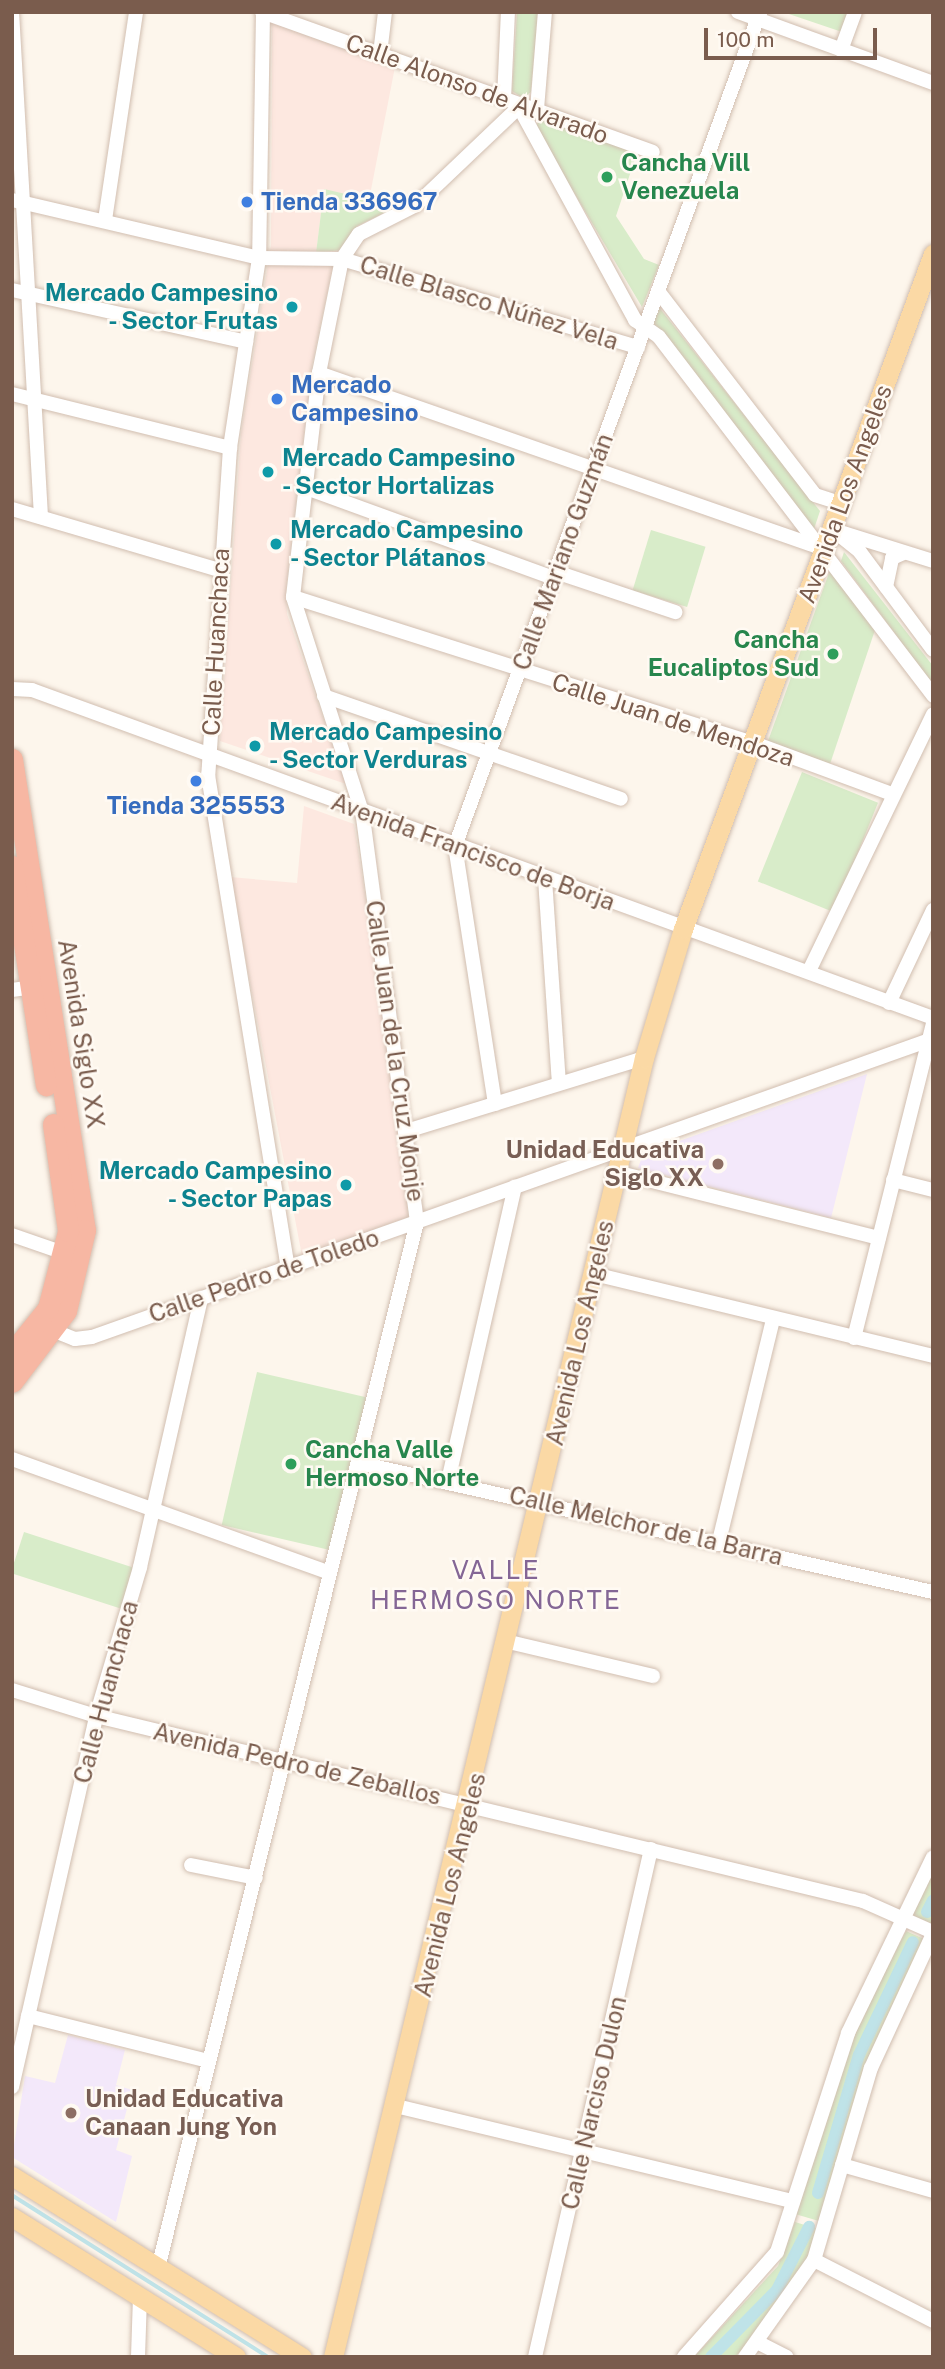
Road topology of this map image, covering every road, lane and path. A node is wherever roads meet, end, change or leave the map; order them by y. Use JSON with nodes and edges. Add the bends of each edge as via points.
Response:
{"nodes":[{"id":1,"x":12,"y":12,"type":"edge"},
{"id":2,"x":136,"y":12,"type":"edge"},
{"id":3,"x":263,"y":12,"type":"edge"},
{"id":4,"x":385,"y":12,"type":"edge"},
{"id":5,"x":508,"y":12,"type":"edge"},
{"id":6,"x":545,"y":12,"type":"edge"},
{"id":7,"x":738,"y":12,"type":"edge"},
{"id":8,"x":855,"y":12,"type":"edge"},
{"id":9,"x":758,"y":16,"type":"edge"},
{"id":10,"x":841,"y":50,"type":"junction"},
{"id":11,"x":380,"y":54,"type":"junction"},
{"id":12,"x":933,"y":83,"type":"edge"},
{"id":13,"x":504,"y":99,"type":"junction"},
{"id":14,"x":519,"y":107,"type":"junction"},
{"id":15,"x":537,"y":109,"type":"junction"},
{"id":16,"x":653,"y":152,"type":"dead end"},
{"id":17,"x":17,"y":200,"type":"edge"},
{"id":18,"x":104,"y":220,"type":"junction"},
{"id":19,"x":933,"y":254,"type":"edge"},
{"id":20,"x":259,"y":258,"type":"junction"},
{"id":21,"x":342,"y":259,"type":"junction"},
{"id":22,"x":658,"y":291,"type":"junction"},
{"id":23,"x":19,"y":292,"type":"edge"},
{"id":24,"x":645,"y":328,"type":"junction"},
{"id":25,"x":246,"y":342,"type":"junction"},
{"id":26,"x":638,"y":347,"type":"junction"},
{"id":27,"x":319,"y":373,"type":"junction"},
{"id":28,"x":12,"y":394,"type":"edge"},
{"id":29,"x":34,"y":399,"type":"junction"},
{"id":30,"x":230,"y":449,"type":"junction"},
{"id":31,"x":594,"y":467,"type":"junction"},
{"id":32,"x":306,"y":488,"type":"junction"},
{"id":33,"x":842,"y":504,"type":"junction"},
{"id":34,"x":12,"y":509,"type":"edge"},
{"id":35,"x":41,"y":517,"type":"junction"},
{"id":36,"x":832,"y":529,"type":"junction"},
{"id":37,"x":825,"y":549,"type":"junction"},
{"id":38,"x":904,"y":553,"type":"junction"},
{"id":39,"x":933,"y":561,"type":"edge"},
{"id":40,"x":219,"y":570,"type":"junction"},
{"id":41,"x":554,"y":575,"type":"junction"},
{"id":42,"x":886,"y":587,"type":"junction"},
{"id":43,"x":293,"y":597,"type":"junction"},
{"id":44,"x":675,"y":612,"type":"dead end"},
{"id":45,"x":933,"y":650,"type":"edge"},
{"id":46,"x":519,"y":672,"type":"junction"},
{"id":47,"x":12,"y":689,"type":"edge"},
{"id":48,"x":324,"y":696,"type":"junction"},
{"id":49,"x":933,"y":696,"type":"edge"},
{"id":50,"x":933,"y":713,"type":"edge"},
{"id":51,"x":754,"y":743,"type":"junction"},
{"id":52,"x":489,"y":754,"type":"junction"},
{"id":53,"x":210,"y":756,"type":"junction"},
{"id":54,"x":12,"y":759,"type":"edge"},
{"id":55,"x":892,"y":794,"type":"junction"},
{"id":56,"x":621,"y":799,"type":"dead end"},
{"id":57,"x":362,"y":812,"type":"junction"},
{"id":58,"x":455,"y":846,"type":"junction"},
{"id":59,"x":12,"y":866,"type":"edge"},
{"id":60,"x":545,"y":878,"type":"junction"},
{"id":61,"x":933,"y":909,"type":"edge"},
{"id":62,"x":683,"y":929,"type":"junction"},
{"id":63,"x":809,"y":971,"type":"junction"},
{"id":64,"x":29,"y":987,"type":"edge"},
{"id":65,"x":889,"y":1003,"type":"junction"},
{"id":66,"x":933,"y":1021,"type":"edge"},
{"id":67,"x":927,"y":1041,"type":"junction"},
{"id":68,"x":643,"y":1058,"type":"junction"},
{"id":69,"x":559,"y":1083,"type":"junction"},
{"id":70,"x":495,"y":1104,"type":"junction"},
{"id":71,"x":410,"y":1130,"type":"junction"},
{"id":72,"x":621,"y":1149,"type":"junction"},
{"id":73,"x":616,"y":1172,"type":"junction"},
{"id":74,"x":893,"y":1180,"type":"junction"},
{"id":75,"x":515,"y":1187,"type":"junction"},
{"id":76,"x":933,"y":1190,"type":"edge"},
{"id":77,"x":418,"y":1222,"type":"junction"},
{"id":78,"x":12,"y":1235,"type":"edge"},
{"id":79,"x":879,"y":1238,"type":"junction"},
{"id":80,"x":64,"y":1253,"type":"junction"},
{"id":81,"x":288,"y":1267,"type":"junction"},
{"id":82,"x":594,"y":1274,"type":"junction"},
{"id":83,"x":201,"y":1298,"type":"junction"},
{"id":84,"x":773,"y":1319,"type":"junction"},
{"id":85,"x":46,"y":1328,"type":"junction"},
{"id":86,"x":854,"y":1338,"type":"junction"},
{"id":87,"x":12,"y":1353,"type":"edge"},
{"id":88,"x":933,"y":1356,"type":"edge"},
{"id":89,"x":12,"y":1382,"type":"edge"},
{"id":90,"x":12,"y":1459,"type":"edge"},
{"id":91,"x":359,"y":1463,"type":"junction"},
{"id":92,"x":448,"y":1481,"type":"junction"},
{"id":93,"x":542,"y":1502,"type":"junction"},
{"id":94,"x":153,"y":1507,"type":"junction"},
{"id":95,"x":719,"y":1541,"type":"junction"},
{"id":96,"x":327,"y":1572,"type":"junction"},
{"id":97,"x":933,"y":1592,"type":"edge"},
{"id":98,"x":509,"y":1642,"type":"junction"},
{"id":99,"x":653,"y":1676,"type":"dead end"},
{"id":100,"x":12,"y":1690,"type":"edge"},
{"id":101,"x":96,"y":1717,"type":"junction"},
{"id":102,"x":283,"y":1759,"type":"junction"},
{"id":103,"x":470,"y":1805,"type":"junction"},
{"id":104,"x":651,"y":1849,"type":"junction"},
{"id":105,"x":933,"y":1857,"type":"edge"},
{"id":106,"x":191,"y":1865,"type":"dead end"},
{"id":107,"x":256,"y":1878,"type":"junction"},
{"id":108,"x":906,"y":1920,"type":"junction"},
{"id":109,"x":933,"y":1933,"type":"edge"},
{"id":110,"x":28,"y":2016,"type":"junction"},
{"id":111,"x":208,"y":2061,"type":"junction"},
{"id":112,"x":12,"y":2087,"type":"edge"},
{"id":113,"x":396,"y":2106,"type":"junction"},
{"id":114,"x":583,"y":2152,"type":"junction"},
{"id":115,"x":842,"y":2165,"type":"junction"},
{"id":116,"x":12,"y":2176,"type":"edge"},
{"id":117,"x":933,"y":2190,"type":"edge"},
{"id":118,"x":793,"y":2201,"type":"junction"},
{"id":119,"x":12,"y":2217,"type":"edge"},
{"id":120,"x":814,"y":2260,"type":"junction"},
{"id":121,"x":158,"y":2268,"type":"junction"},
{"id":122,"x":140,"y":2298,"type":"junction"},
{"id":123,"x":933,"y":2321,"type":"edge"},
{"id":124,"x":759,"y":2343,"type":"junction"},
{"id":125,"x":138,"y":2357,"type":"edge"},
{"id":126,"x":236,"y":2357,"type":"edge"},
{"id":127,"x":302,"y":2357,"type":"edge"},
{"id":128,"x":333,"y":2357,"type":"edge"},
{"id":129,"x":535,"y":2357,"type":"edge"},
{"id":130,"x":684,"y":2357,"type":"edge"},
{"id":131,"x":745,"y":2357,"type":"edge"},
{"id":132,"x":787,"y":2357,"type":"edge"}],
"edges":[{"from":1,"to":17,"type":"street"},
{"from":2,"to":18,"type":"street"},
{"from":3,"to":11,"type":"street","name":"Calle Alonso de Alvarado"},
{"from":3,"to":20,"type":"street","name":"Calle Huanchaca"},
{"from":4,"to":11,"type":"street"},
{"from":5,"to":13,"type":"street"},
{"from":6,"to":15,"type":"street"},
{"from":7,"to":9,"type":"street"},
{"from":8,"to":10,"type":"street"},
{"from":9,"to":10,"type":"street"},
{"from":9,"to":22,"type":"street","name":"Calle Mariano Guzmán"},
{"from":10,"to":12,"type":"street"},
{"from":11,"to":13,"type":"street","name":"Calle Alonso de Alvarado"},
{"from":13,"to":14,"type":"street","name":"Calle Alonso de Alvarado"},
{"from":14,"to":15,"type":"street","name":"Calle Alonso de Alvarado"},
{"from":14,"to":21,"type":"street","via":[[416,205],[364,227]]},
{"from":14,"to":24,"type":"street","via":[[635,320]]},
{"from":15,"to":16,"type":"street","name":"Calle Alonso de Alvarado"},
{"from":17,"to":18,"type":"street","name":"Calle Blasco Núñez Vela"},
{"from":17,"to":23,"type":"street"},
{"from":18,"to":20,"type":"street","name":"Calle Blasco Núñez Vela"},
{"from":19,"to":33,"type":"main road","name":"Avenida Los Angeles"},
{"from":20,"to":21,"type":"street","name":"Calle Blasco Núñez Vela"},
{"from":20,"to":25,"type":"street","name":"Calle Huanchaca"},
{"from":21,"to":26,"type":"street","name":"Calle Blasco Núñez Vela"},
{"from":21,"to":27,"type":"street"},
{"from":22,"to":24,"type":"street","name":"Calle Mariano Guzmán"},
{"from":22,"to":33,"type":"street","via":[[816,495]]},
{"from":23,"to":25,"type":"street"},
{"from":23,"to":29,"type":"street"},
{"from":24,"to":26,"type":"street","name":"Calle Mariano Guzmán"},
{"from":24,"to":37,"type":"street","via":[[659,337]]},
{"from":25,"to":30,"type":"street","name":"Calle Huanchaca"},
{"from":26,"to":31,"type":"street","name":"Calle Mariano Guzmán"},
{"from":27,"to":31,"type":"street"},
{"from":27,"to":32,"type":"street"},
{"from":28,"to":29,"type":"street"},
{"from":29,"to":30,"type":"street"},
{"from":29,"to":35,"type":"street"},
{"from":30,"to":40,"type":"street","name":"Calle Huanchaca"},
{"from":31,"to":37,"type":"street"},
{"from":31,"to":41,"type":"street","name":"Calle Mariano Guzmán"},
{"from":32,"to":41,"type":"street"},
{"from":32,"to":43,"type":"street"},
{"from":33,"to":36,"type":"main road","name":"Avenida Los Angeles"},
{"from":34,"to":35,"type":"street"},
{"from":35,"to":40,"type":"street"},
{"from":36,"to":37,"type":"main road","name":"Avenida Los Angeles"},
{"from":36,"to":38,"type":"street"},
{"from":36,"to":42,"type":"street"},
{"from":37,"to":49,"type":"street"},
{"from":37,"to":51,"type":"main road","name":"Avenida Los Angeles"},
{"from":38,"to":39,"type":"street"},
{"from":38,"to":42,"type":"street","via":[[892,558]]},
{"from":40,"to":53,"type":"street","name":"Calle Huanchaca"},
{"from":41,"to":44,"type":"street"},
{"from":41,"to":46,"type":"street","name":"Calle Mariano Guzmán"},
{"from":42,"to":45,"type":"street"},
{"from":43,"to":46,"type":"street","name":"Calle Juan de Mendoza"},
{"from":43,"to":48,"type":"street","name":"Calle Juan de la Cruz Monje"},
{"from":46,"to":51,"type":"street","name":"Calle Juan de Mendoza"},
{"from":46,"to":52,"type":"street","name":"Calle Mariano Guzmán"},
{"from":47,"to":53,"type":"street","name":"Avenida Francisco de Borja","via":[[32,690]]},
{"from":48,"to":52,"type":"street"},
{"from":48,"to":57,"type":"street","name":"Calle Juan de la Cruz Monje"},
{"from":50,"to":55,"type":"street"},
{"from":51,"to":55,"type":"street","name":"Calle Juan de Mendoza"},
{"from":51,"to":62,"type":"main road","name":"Avenida Los Angeles"},
{"from":52,"to":56,"type":"street"},
{"from":52,"to":58,"type":"street","name":"Calle Mariano Guzmán"},
{"from":53,"to":57,"type":"street","name":"Avenida Francisco de Borja"},
{"from":53,"to":81,"type":"street","name":"Calle Huanchaca"},
{"from":54,"to":64,"type":"highway","name":"Avenida Siglo XX"},
{"from":55,"to":63,"type":"street"},
{"from":57,"to":58,"type":"street","name":"Avenida Francisco de Borja"},
{"from":57,"to":71,"type":"street","name":"Calle Juan de la Cruz Monje"},
{"from":58,"to":60,"type":"street","name":"Avenida Francisco de Borja"},
{"from":58,"to":70,"type":"street","name":"Calle Mariano Guzmán"},
{"from":59,"to":64,"type":"highway","name":"Avenida Siglo XX"},
{"from":60,"to":62,"type":"street","name":"Avenida Francisco de Borja"},
{"from":60,"to":69,"type":"street"},
{"from":61,"to":65,"type":"street"},
{"from":62,"to":63,"type":"street","name":"Avenida Francisco de Borja"},
{"from":62,"to":68,"type":"main road","name":"Avenida Los Angeles"},
{"from":63,"to":65,"type":"street","name":"Avenida Francisco de Borja"},
{"from":64,"to":80,"type":"highway","name":"Avenida Siglo XX","via":[[67,1203]]},
{"from":64,"to":85,"type":"highway","name":"Avenida Siglo XX","via":[[85,1230],[77,1278]]},
{"from":65,"to":66,"type":"street","name":"Avenida Francisco de Borja"},
{"from":66,"to":67,"type":"street"},
{"from":67,"to":72,"type":"street","name":"Calle Pedro de Toledo"},
{"from":67,"to":74,"type":"street"},
{"from":68,"to":69,"type":"street"},
{"from":68,"to":72,"type":"main road","name":"Avenida Los Angeles"},
{"from":69,"to":70,"type":"street"},
{"from":70,"to":71,"type":"street"},
{"from":71,"to":77,"type":"street","name":"Calle Juan de la Cruz Monje"},
{"from":72,"to":73,"type":"main road","name":"Avenida Los Angeles"},
{"from":72,"to":75,"type":"street","name":"Calle Pedro de Toledo"},
{"from":73,"to":79,"type":"street"},
{"from":73,"to":82,"type":"main road","name":"Avenida Los Angeles"},
{"from":74,"to":76,"type":"street"},
{"from":74,"to":79,"type":"street"},
{"from":75,"to":77,"type":"street","name":"Calle Pedro de Toledo"},
{"from":75,"to":92,"type":"street"},
{"from":77,"to":81,"type":"street","name":"Calle Pedro de Toledo"},
{"from":77,"to":91,"type":"street","name":"Calle Juan de la Cruz Monje"},
{"from":78,"to":80,"type":"street"},
{"from":79,"to":86,"type":"street"},
{"from":80,"to":85,"type":"highway","name":"Avenida Siglo XX"},
{"from":81,"to":83,"type":"street","name":"Calle Pedro de Toledo"},
{"from":82,"to":84,"type":"street"},
{"from":82,"to":93,"type":"main road","name":"Avenida Los Angeles"},
{"from":83,"to":85,"type":"street","name":"Calle Pedro de Toledo","via":[[92,1337]]},
{"from":83,"to":94,"type":"street","name":"Calle Huanchaca"},
{"from":84,"to":86,"type":"street"},
{"from":84,"to":95,"type":"street"},
{"from":85,"to":87,"type":"highway","name":"Avenida Siglo XX"},
{"from":85,"to":89,"type":"highway","name":"Avenida Siglo XX"},
{"from":86,"to":88,"type":"street"},
{"from":90,"to":94,"type":"street"},
{"from":91,"to":92,"type":"street","name":"Calle Melchor de la Barra"},
{"from":91,"to":96,"type":"street","name":"Calle Juan de la Cruz Monje"},
{"from":92,"to":93,"type":"street","name":"Calle Melchor de la Barra"},
{"from":93,"to":95,"type":"street","name":"Calle Melchor de la Barra"},
{"from":93,"to":98,"type":"main road","name":"Avenida Los Angeles"},
{"from":94,"to":96,"type":"street"},
{"from":94,"to":101,"type":"street","name":"Calle Huanchaca"},
{"from":95,"to":97,"type":"street","name":"Calle Melchor de la Barra"},
{"from":96,"to":102,"type":"street","name":"Calle Juan de la Cruz Monje"},
{"from":98,"to":99,"type":"street"},
{"from":98,"to":103,"type":"main road","name":"Avenida Los Angeles"},
{"from":100,"to":101,"type":"street","name":"Avenida Pedro de Zeballos"},
{"from":101,"to":102,"type":"street","name":"Avenida Pedro de Zeballos"},
{"from":101,"to":110,"type":"street","name":"Calle Huanchaca"},
{"from":102,"to":103,"type":"street","name":"Avenida Pedro de Zeballos"},
{"from":102,"to":107,"type":"street","name":"Calle Juan de la Cruz Monje"},
{"from":103,"to":104,"type":"street","name":"Avenida Pedro de Zeballos"},
{"from":103,"to":113,"type":"main road","name":"Avenida Los Angeles"},
{"from":104,"to":108,"type":"street","name":"Avenida Pedro de Zeballos","via":[[863,1901]]},
{"from":104,"to":114,"type":"street","name":"Calle Narciso Dulon"},
{"from":105,"to":108,"type":"street"},
{"from":106,"to":107,"type":"street"},
{"from":107,"to":111,"type":"street","name":"Calle Juan de la Cruz Monje"},
{"from":108,"to":109,"type":"street","name":"Avenida Pedro de Zeballos"},
{"from":108,"to":118,"type":"street","via":[[848,2034]]},
{"from":109,"to":115,"type":"street","via":[[871,2068]]},
{"from":110,"to":111,"type":"street"},
{"from":110,"to":112,"type":"street","name":"Calle Huanchaca"},
{"from":111,"to":121,"type":"street","name":"Calle Juan de la Cruz Monje"},
{"from":113,"to":114,"type":"street"},
{"from":113,"to":128,"type":"main road","name":"Avenida Los Angeles"},
{"from":114,"to":118,"type":"street"},
{"from":114,"to":129,"type":"street","name":"Calle Narciso Dulon"},
{"from":115,"to":117,"type":"street"},
{"from":115,"to":120,"type":"street"},
{"from":116,"to":121,"type":"main road"},
{"from":118,"to":130,"type":"street","via":[[769,2264]]},
{"from":119,"to":122,"type":"main road"},
{"from":120,"to":123,"type":"street"},
{"from":120,"to":124,"type":"street"},
{"from":121,"to":127,"type":"main road"},
{"from":122,"to":125,"type":"street"},
{"from":122,"to":126,"type":"main road"},
{"from":124,"to":131,"type":"street"},
{"from":124,"to":132,"type":"street"}]}
